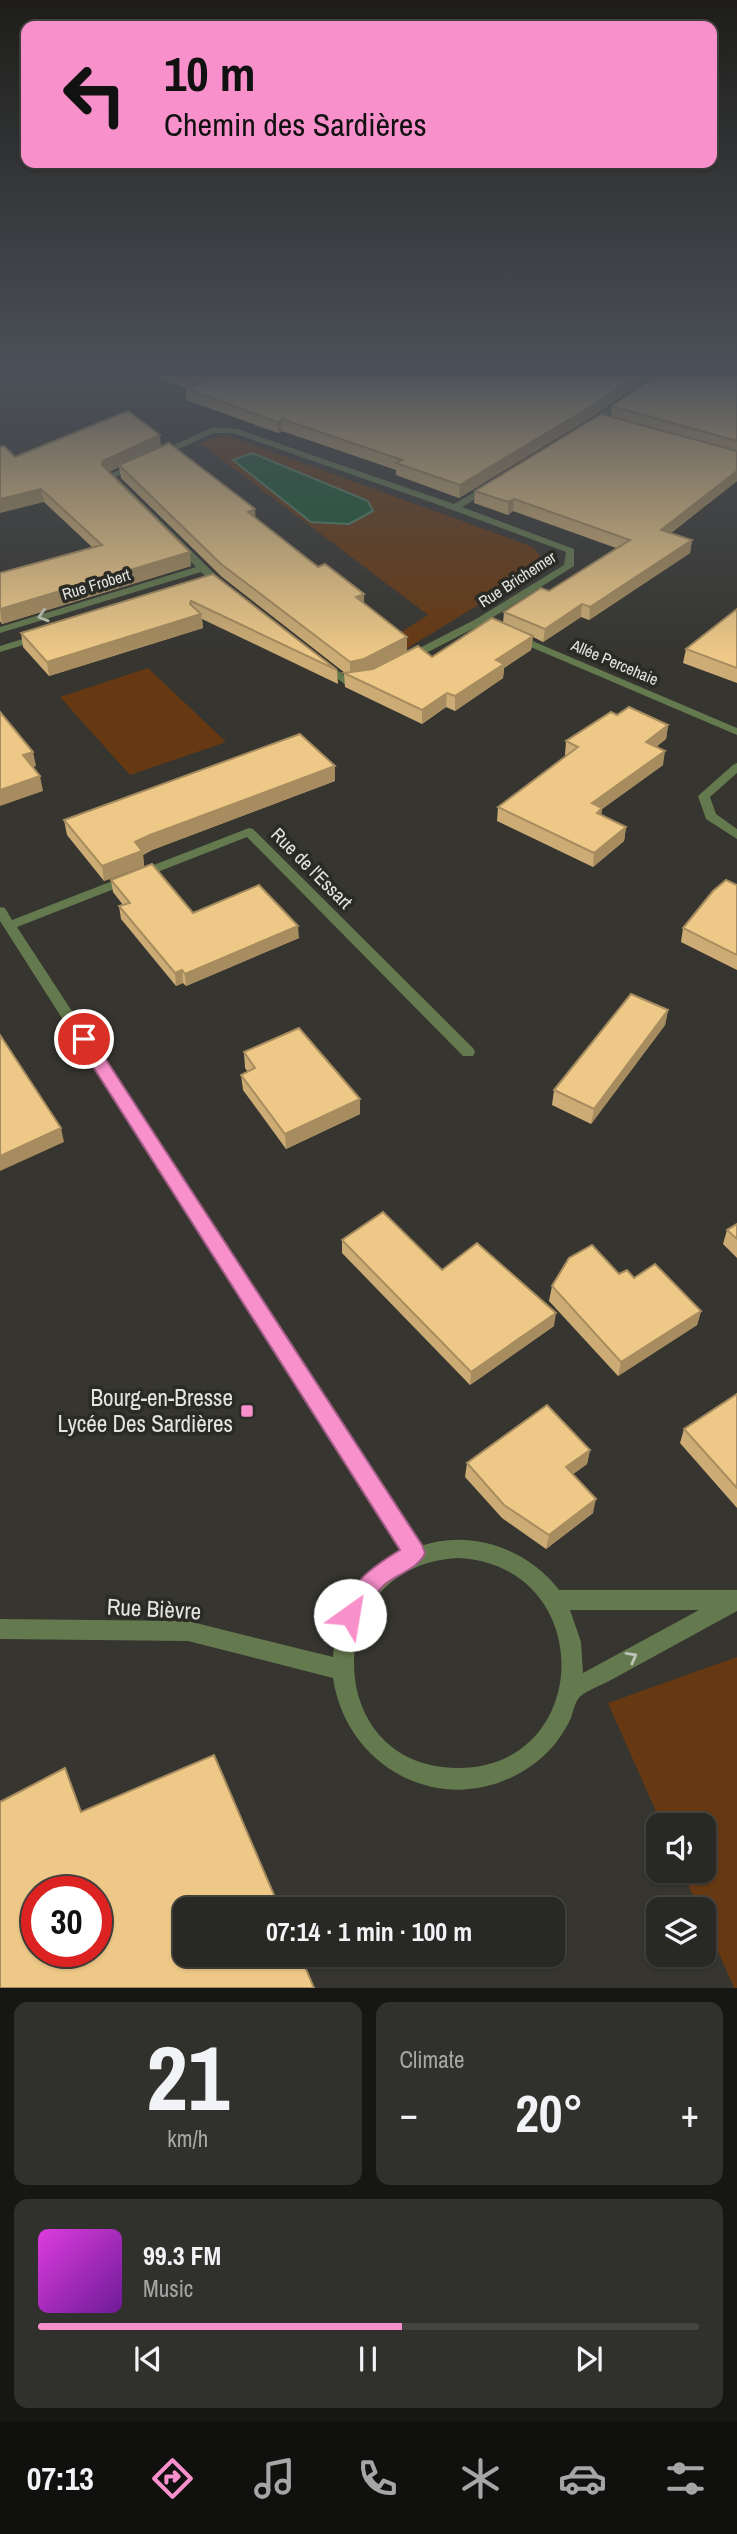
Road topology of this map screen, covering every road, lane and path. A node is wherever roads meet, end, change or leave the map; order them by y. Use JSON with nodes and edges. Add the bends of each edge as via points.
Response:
{"nodes":[{"id":1,"x":126,"y":469,"type":"edge"},
{"id":2,"x":342,"y":469,"type":"edge"},
{"id":3,"x":503,"y":479,"type":"edge"},
{"id":4,"x":455,"y":508,"type":"junction"},
{"id":5,"x":202,"y":568,"type":"junction"},
{"id":6,"x":216,"y":581,"type":"junction"},
{"id":7,"x":203,"y":585,"type":"edge"},
{"id":8,"x":480,"y":621,"type":"junction"},
{"id":9,"x":493,"y":627,"type":"edge"},
{"id":10,"x":0,"y":629,"type":"edge"},
{"id":11,"x":506,"y":632,"type":"edge"},
{"id":12,"x":51,"y":633,"type":"edge"},
{"id":13,"x":0,"y":649,"type":"edge"},
{"id":14,"x":737,"y":732,"type":"edge"},
{"id":15,"x":737,"y":767,"type":"edge"},
{"id":16,"x":737,"y":835,"type":"edge"},
{"id":17,"x":0,"y":911,"type":"edge"},
{"id":18,"x":11,"y":925,"type":"junction"},
{"id":19,"x":468,"y":1052,"type":"dead end"},
{"id":20,"x":414,"y":1553,"type":"junction"},
{"id":21,"x":552,"y":1600,"type":"junction"},
{"id":22,"x":737,"y":1600,"type":"edge"},
{"id":23,"x":0,"y":1629,"type":"edge"},
{"id":24,"x":342,"y":1670,"type":"junction"},
{"id":25,"x":572,"y":1690,"type":"junction"}],
"edges":[{"from":1,"to":5,"type":"street","name":"Rue Brichemer","via":[[110,476]]},
{"from":2,"to":4,"type":"street","name":"Rue Brichemer"},
{"from":3,"to":4,"type":"street"},
{"from":4,"to":8,"type":"street","name":"Rue Brichemer","via":[[571,551],[569,566]]},
{"from":5,"to":6,"type":"street","name":"Rue Brichemer"},
{"from":5,"to":10,"type":"street","name":"Rue Frobert","one_way":true},
{"from":6,"to":7,"type":"street"},
{"from":6,"to":8,"type":"street","name":"Rue Brichemer","via":[[347,683],[368,679]]},
{"from":8,"to":9,"type":"street"},
{"from":11,"to":14,"type":"street","name":"Allée Percehaie"},
{"from":12,"to":13,"type":"street"},
{"from":15,"to":16,"type":"street","via":[[704,796],[710,816]]},
{"from":17,"to":18,"type":"street"},
{"from":18,"to":19,"type":"street","name":"Rue de l'Essart","via":[[249,832]]},
{"from":18,"to":20,"type":"street"},
{"from":20,"to":21,"type":"street","via":[[441,1547],[490,1553],[517,1566]]},
{"from":20,"to":24,"type":"street","via":[[376,1577],[361,1594],[350,1615]]},
{"from":21,"to":22,"type":"street"},
{"from":21,"to":25,"type":"street","via":[[572,1647]]},
{"from":25,"to":22,"type":"street","one_way":true},
{"from":23,"to":24,"type":"street","name":"Rue Bièvre","via":[[188,1631]]},
{"from":24,"to":25,"type":"street","via":[[362,1727],[388,1755],[437,1780],[478,1781],[531,1758],[565,1712]]}]}
